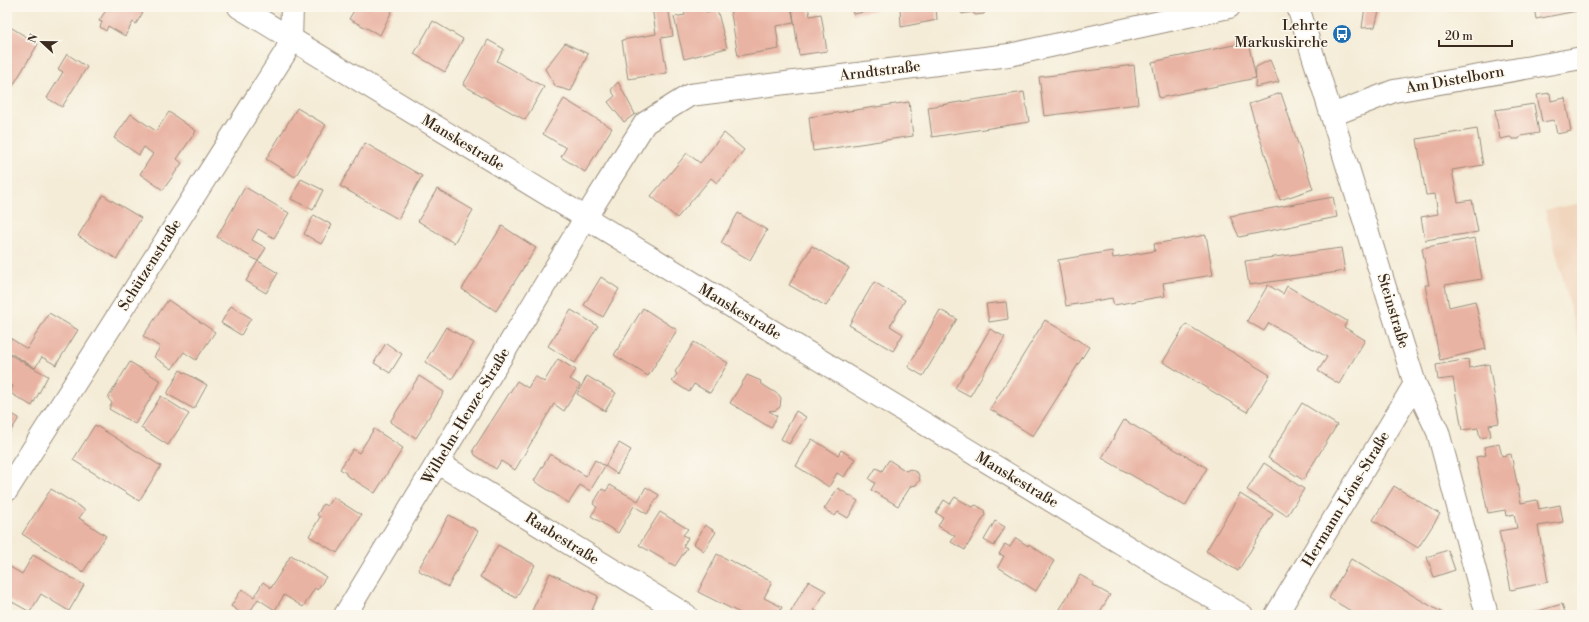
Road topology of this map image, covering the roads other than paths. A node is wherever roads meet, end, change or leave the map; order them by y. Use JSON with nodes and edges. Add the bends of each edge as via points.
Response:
{"nodes":[{"id":1,"x":239,"y":7,"type":"edge"},
{"id":2,"x":292,"y":7,"type":"edge"},
{"id":3,"x":1230,"y":7,"type":"edge"},
{"id":4,"x":1298,"y":7,"type":"edge"},
{"id":5,"x":291,"y":40,"type":"junction"},
{"id":6,"x":1582,"y":58,"type":"edge"},
{"id":7,"x":1332,"y":115,"type":"junction"},
{"id":8,"x":586,"y":217,"type":"junction"},
{"id":9,"x":1415,"y":384,"type":"junction"},
{"id":10,"x":438,"y":463,"type":"junction"},
{"id":11,"x":7,"y":490,"type":"edge"},
{"id":12,"x":345,"y":615,"type":"edge"},
{"id":13,"x":686,"y":615,"type":"edge"},
{"id":14,"x":1242,"y":615,"type":"edge"},
{"id":15,"x":1276,"y":615,"type":"edge"},
{"id":16,"x":1487,"y":615,"type":"edge"}],
"edges":[{"from":1,"to":5,"type":"street","name":"Manskestraße"},
{"from":2,"to":5,"type":"street"},
{"from":3,"to":8,"type":"street","name":"Arndtstraße","via":[[1009,55],[690,95],[645,123]]},
{"from":4,"to":7,"type":"street","name":"Steinstraße"},
{"from":5,"to":8,"type":"street","name":"Manskestraße"},
{"from":5,"to":11,"type":"street","name":"Schützenstraße"},
{"from":6,"to":7,"type":"street","name":"Am Distelborn","via":[[1394,91]]},
{"from":7,"to":9,"type":"street","name":"Steinstraße"},
{"from":8,"to":10,"type":"street","name":"Wilhelm-Henze-Straße"},
{"from":8,"to":14,"type":"street","name":"Manskestraße","via":[[1167,572]]},
{"from":9,"to":15,"type":"street","name":"Hermann-Löns-Straße"},
{"from":9,"to":16,"type":"street","name":"Steinstraße","via":[[1438,432]]},
{"from":10,"to":12,"type":"street","name":"Wilhelm-Henze-Straße"},
{"from":10,"to":13,"type":"street","name":"Raabestraße"}]}
